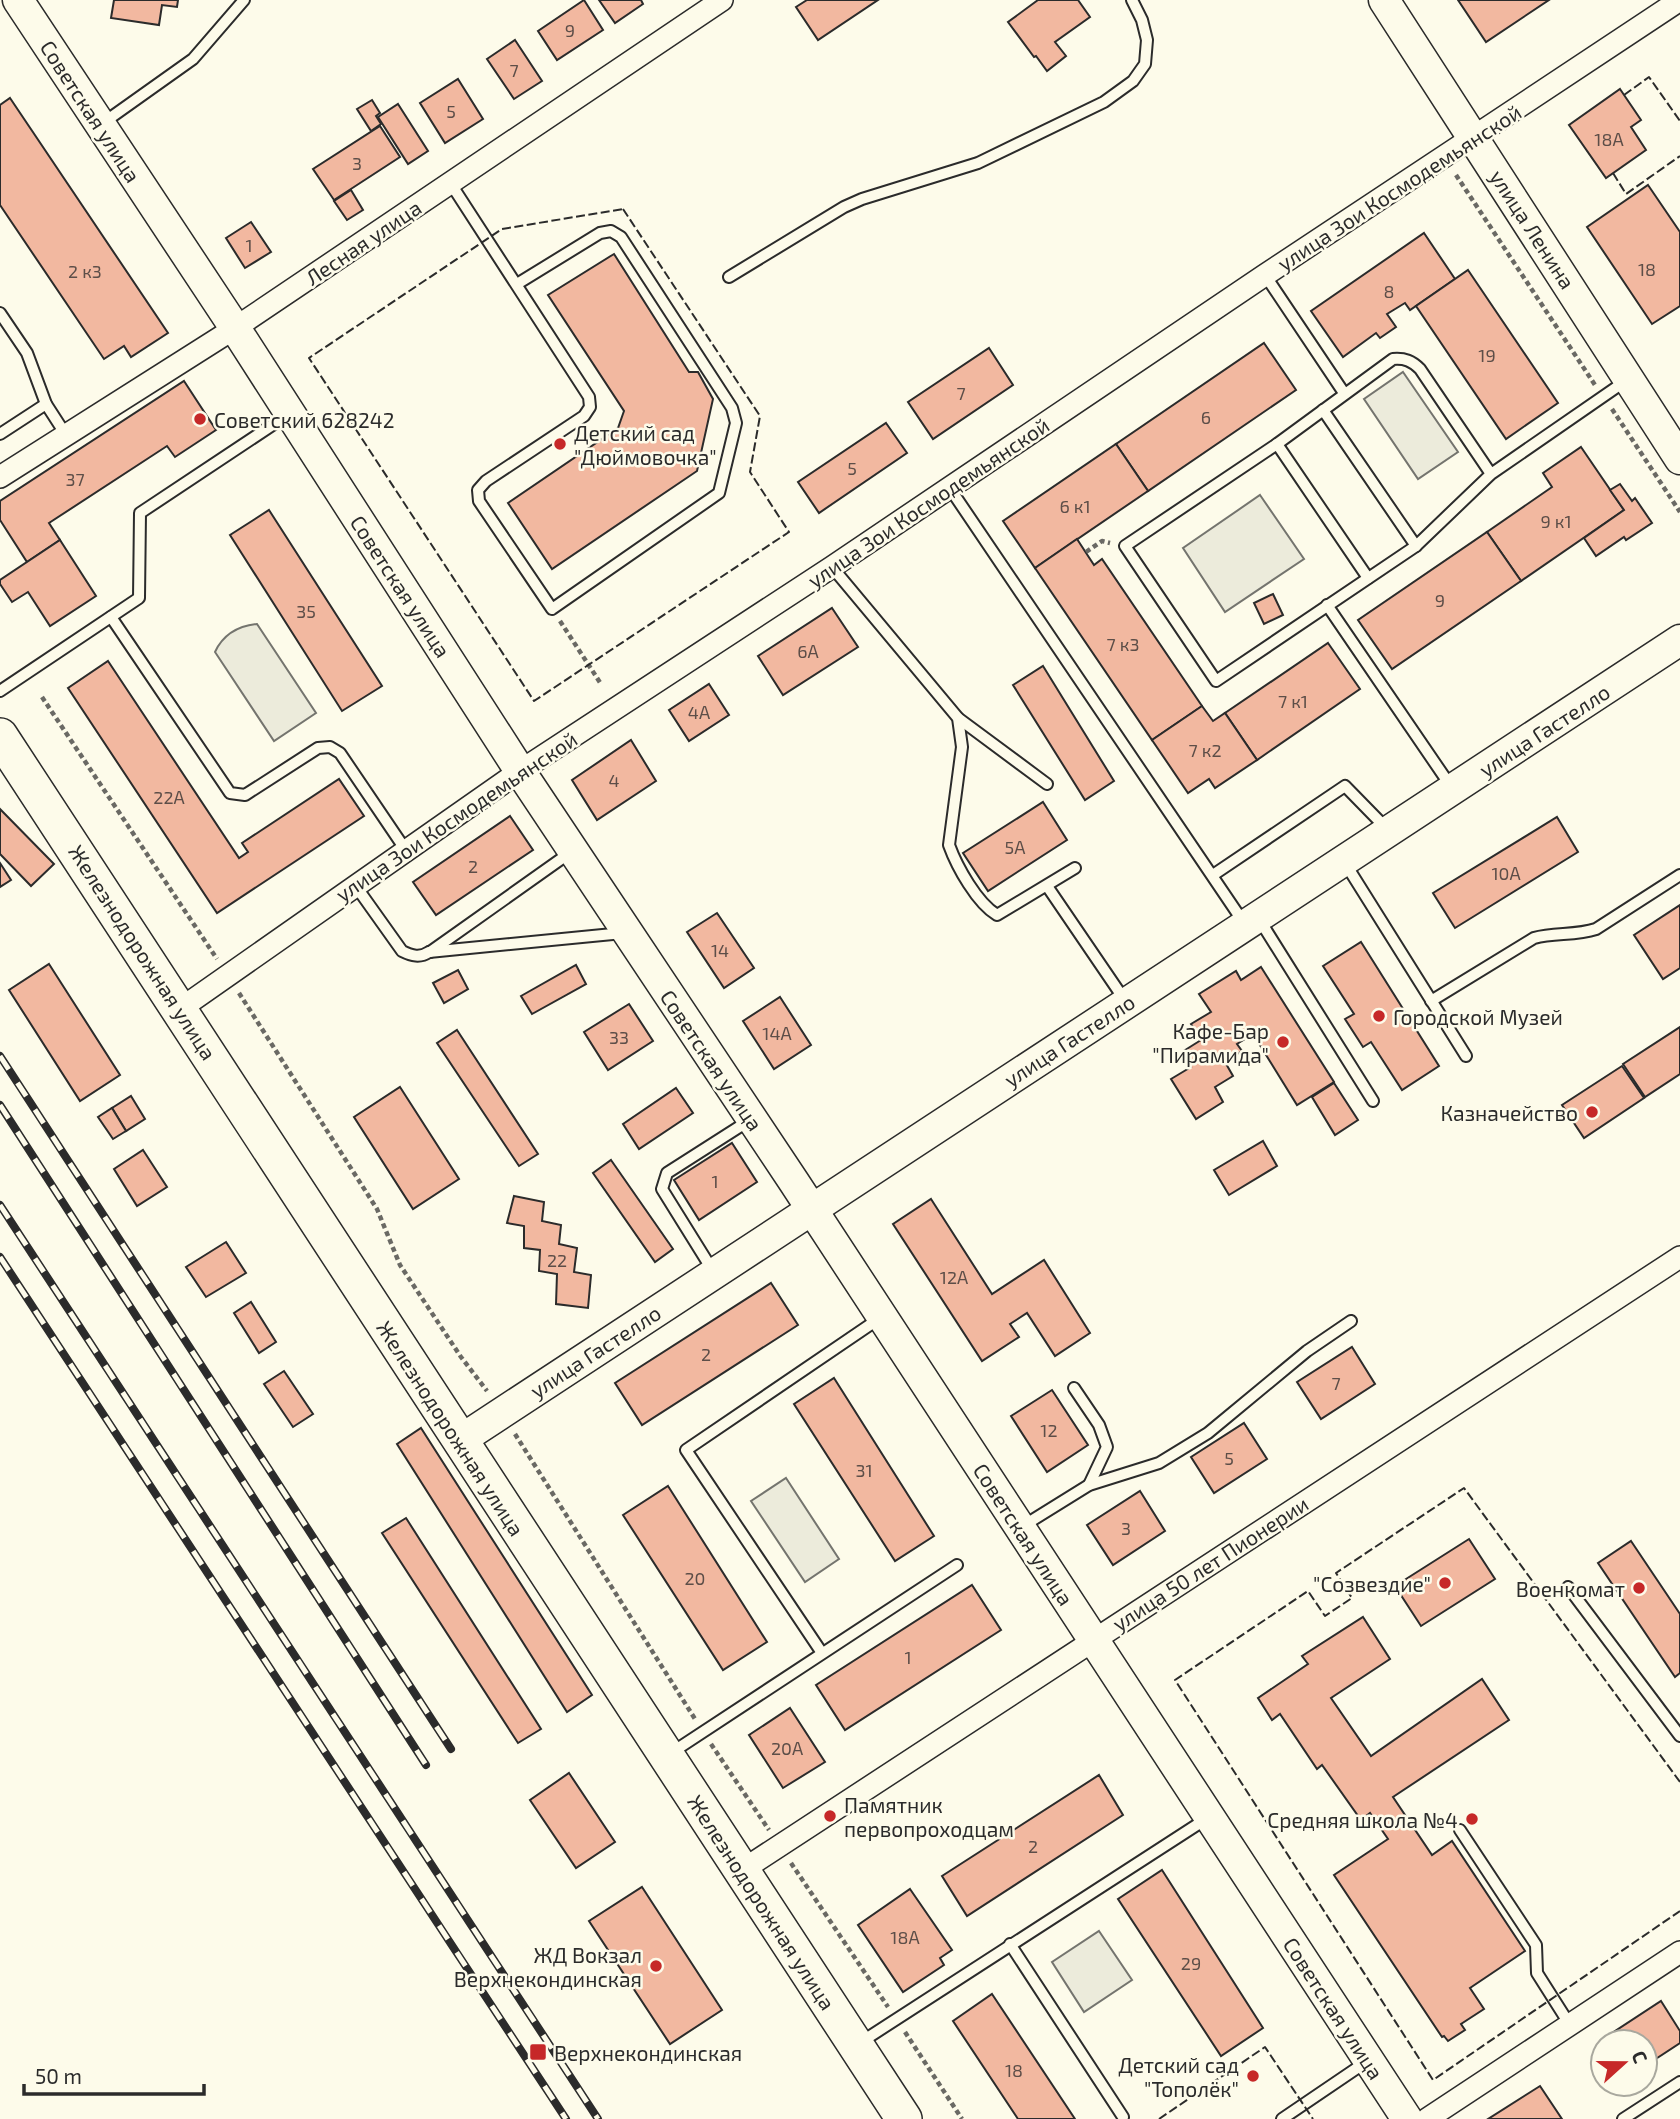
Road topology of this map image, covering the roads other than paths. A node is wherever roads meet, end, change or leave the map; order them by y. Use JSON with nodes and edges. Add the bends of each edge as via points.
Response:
{"nodes":[{"id":1,"x":18,"y":0,"type":"edge"},
{"id":2,"x":244,"y":0,"type":"edge"},
{"id":3,"x":722,"y":0,"type":"edge"},
{"id":4,"x":1132,"y":0,"type":"edge"},
{"id":5,"x":1384,"y":0,"type":"edge"},
{"id":6,"x":1680,"y":0,"type":"edge"},
{"id":7,"x":100,"y":124,"type":"junction"},
{"id":8,"x":1474,"y":138,"type":"junction"},
{"id":9,"x":451,"y":184,"type":"junction"},
{"id":10,"x":1265,"y":275,"type":"junction"},
{"id":11,"x":729,"y":277,"type":"dead end"},
{"id":12,"x":517,"y":284,"type":"junction"},
{"id":13,"x":0,"y":313,"type":"edge"},
{"id":14,"x":235,"y":328,"type":"junction"},
{"id":15,"x":1629,"y":378,"type":"junction"},
{"id":16,"x":1345,"y":393,"type":"junction"},
{"id":17,"x":46,"y":404,"type":"junction"},
{"id":18,"x":1323,"y":410,"type":"junction"},
{"id":19,"x":289,"y":413,"type":"junction"},
{"id":20,"x":0,"y":434,"type":"edge"},
{"id":21,"x":66,"y":435,"type":"junction"},
{"id":22,"x":1277,"y":444,"type":"junction"},
{"id":23,"x":1680,"y":459,"type":"edge"},
{"id":24,"x":1491,"y":474,"type":"junction"},
{"id":25,"x":0,"y":477,"type":"edge"},
{"id":26,"x":949,"y":488,"type":"junction"},
{"id":27,"x":1416,"y":545,"type":"junction"},
{"id":28,"x":832,"y":567,"type":"junction"},
{"id":29,"x":1368,"y":578,"type":"junction"},
{"id":30,"x":1327,"y":605,"type":"junction"},
{"id":31,"x":111,"y":617,"type":"junction"},
{"id":32,"x":1680,"y":640,"type":"edge"},
{"id":33,"x":0,"y":691,"type":"edge"},
{"id":34,"x":958,"y":718,"type":"junction"},
{"id":35,"x":0,"y":736,"type":"edge"},
{"id":36,"x":520,"y":771,"type":"junction"},
{"id":37,"x":1046,"y":784,"type":"dead end"},
{"id":38,"x":1453,"y":789,"type":"junction"},
{"id":39,"x":1389,"y":831,"type":"junction"},
{"id":40,"x":405,"y":849,"type":"junction"},
{"id":41,"x":573,"y":850,"type":"junction"},
{"id":42,"x":1344,"y":861,"type":"junction"},
{"id":43,"x":1075,"y":868,"type":"dead end"},
{"id":44,"x":1213,"y":875,"type":"junction"},
{"id":45,"x":1680,"y":875,"type":"edge"},
{"id":46,"x":355,"y":885,"type":"junction"},
{"id":47,"x":1048,"y":886,"type":"junction"},
{"id":48,"x":1252,"y":921,"type":"junction"},
{"id":49,"x":627,"y":932,"type":"junction"},
{"id":50,"x":429,"y":952,"type":"junction"},
{"id":51,"x":1431,"y":1001,"type":"junction"},
{"id":52,"x":1126,"y":1003,"type":"junction"},
{"id":53,"x":180,"y":1009,"type":"junction"},
{"id":54,"x":1466,"y":1056,"type":"dead end"},
{"id":55,"x":1373,"y":1101,"type":"dead end"},
{"id":56,"x":752,"y":1119,"type":"junction"},
{"id":57,"x":811,"y":1209,"type":"junction"},
{"id":58,"x":1680,"y":1257,"type":"edge"},
{"id":59,"x":715,"y":1273,"type":"junction"},
{"id":60,"x":882,"y":1317,"type":"junction"},
{"id":61,"x":1351,"y":1321,"type":"dead end"},
{"id":62,"x":1074,"y":1388,"type":"dead end"},
{"id":63,"x":459,"y":1441,"type":"junction"},
{"id":64,"x":1089,"y":1485,"type":"junction"},
{"id":65,"x":1021,"y":1527,"type":"junction"},
{"id":66,"x":957,"y":1564,"type":"dead end"},
{"id":67,"x":1568,"y":1587,"type":"dead end"},
{"id":68,"x":1092,"y":1640,"type":"junction"},
{"id":69,"x":822,"y":1653,"type":"junction"},
{"id":70,"x":1680,"y":1736,"type":"edge"},
{"id":71,"x":666,"y":1756,"type":"junction"},
{"id":72,"x":1209,"y":1817,"type":"junction"},
{"id":73,"x":1460,"y":1829,"type":"dead end"},
{"id":74,"x":741,"y":1871,"type":"junction"},
{"id":75,"x":1010,"y":1944,"type":"junction"},
{"id":76,"x":1680,"y":1952,"type":"edge"},
{"id":77,"x":1570,"y":2025,"type":"junction"},
{"id":78,"x":856,"y":2046,"type":"junction"},
{"id":79,"x":1368,"y":2060,"type":"junction"},
{"id":80,"x":1680,"y":2082,"type":"edge"},
{"id":81,"x":1123,"y":2117,"type":"dead end"},
{"id":82,"x":904,"y":2119,"type":"edge"},
{"id":83,"x":1282,"y":2119,"type":"edge"},
{"id":84,"x":1407,"y":2119,"type":"edge"},
{"id":85,"x":1427,"y":2119,"type":"edge"},
{"id":86,"x":1622,"y":2119,"type":"edge"}],
"edges":[{"from":1,"to":7,"type":"street","name":"Советская улица"},
{"from":2,"to":7,"type":"lane","via":[[193,59]]},
{"from":3,"to":9,"type":"street","name":"Лесная улица"},
{"from":4,"to":11,"type":"lane","via":[[1147,40],[1145,64],[1133,81],[1104,102],[978,163],[844,207]]},
{"from":5,"to":8,"type":"street","name":"улица Ленина"},
{"from":6,"to":8,"type":"street","name":"улица Зои Космодемьянской"},
{"from":7,"to":14,"type":"street","name":"Советская улица"},
{"from":8,"to":10,"type":"street","name":"улица Зои Космодемьянской"},
{"from":8,"to":15,"type":"street","name":"улица Ленина"},
{"from":9,"to":12,"type":"lane"},
{"from":9,"to":14,"type":"street","name":"Лесная улица"},
{"from":10,"to":16,"type":"lane"},
{"from":10,"to":26,"type":"street","name":"улица Зои Космодемьянской"},
{"from":12,"to":12,"type":"lane","via":[[600,233],[611,231],[621,237],[725,396],[736,423],[719,493],[552,608],[479,501],[478,490],[486,481],[584,416],[590,407],[589,397]]},
{"from":13,"to":17,"type":"lane","via":[[27,353]]},
{"from":14,"to":19,"type":"street","name":"Советская улица"},
{"from":14,"to":21,"type":"street","name":"Лесная улица"},
{"from":15,"to":23,"type":"street","name":"улица Ленина"},
{"from":15,"to":24,"type":"lane"},
{"from":16,"to":18,"type":"lane"},
{"from":16,"to":24,"type":"lane","via":[[1393,359],[1412,362]]},
{"from":17,"to":20,"type":"lane"},
{"from":17,"to":21,"type":"lane"},
{"from":18,"to":22,"type":"lane"},
{"from":18,"to":27,"type":"lane"},
{"from":19,"to":31,"type":"lane","via":[[140,513],[138,598]]},
{"from":19,"to":36,"type":"street","name":"Советская улица"},
{"from":21,"to":25,"type":"street","name":"Лесная улица"},
{"from":22,"to":29,"type":"lane"},
{"from":22,"to":30,"type":"lane","via":[[1125,547],[1216,681]]},
{"from":24,"to":27,"type":"lane"},
{"from":26,"to":28,"type":"street","name":"улица Зои Космодемьянской"},
{"from":26,"to":44,"type":"lane"},
{"from":27,"to":29,"type":"lane"},
{"from":28,"to":34,"type":"lane"},
{"from":28,"to":36,"type":"street","name":"улица Зои Космодемьянской"},
{"from":29,"to":30,"type":"lane"},
{"from":30,"to":38,"type":"lane"},
{"from":31,"to":33,"type":"lane"},
{"from":31,"to":40,"type":"lane","via":[[230,793],[245,795],[317,748],[330,747],[340,753]]},
{"from":32,"to":38,"type":"street","name":"улица Гастелло"},
{"from":34,"to":37,"type":"lane"},
{"from":34,"to":47,"type":"lane","via":[[962,747],[949,845],[954,860],[986,909],[997,915]]},
{"from":35,"to":53,"type":"main road","name":"Железнодорожная улица"},
{"from":36,"to":40,"type":"street","name":"улица Зои Космодемьянской"},
{"from":36,"to":41,"type":"street","name":"Советская улица"},
{"from":38,"to":39,"type":"street","name":"улица Гастелло"},
{"from":39,"to":42,"type":"street","name":"улица Гастелло"},
{"from":39,"to":44,"type":"lane","via":[[1345,786]]},
{"from":40,"to":46,"type":"street","name":"улица Зои Космодемьянской"},
{"from":41,"to":49,"type":"street","name":"Советская улица"},
{"from":41,"to":50,"type":"lane"},
{"from":42,"to":48,"type":"street","name":"улица Гастелло"},
{"from":42,"to":51,"type":"lane"},
{"from":43,"to":47,"type":"lane"},
{"from":44,"to":48,"type":"lane"},
{"from":45,"to":51,"type":"lane","via":[[1596,929],[1534,938]]},
{"from":46,"to":50,"type":"lane","via":[[402,951],[422,956]]},
{"from":46,"to":53,"type":"street","name":"улица Зои Космодемьянской"},
{"from":47,"to":52,"type":"lane"},
{"from":48,"to":52,"type":"street","name":"улица Гастелло"},
{"from":48,"to":55,"type":"lane"},
{"from":49,"to":50,"type":"lane"},
{"from":49,"to":56,"type":"street","name":"Советская улица"},
{"from":51,"to":54,"type":"lane"},
{"from":52,"to":57,"type":"street","name":"улица Гастелло"},
{"from":53,"to":63,"type":"main road","name":"Железнодорожная улица"},
{"from":56,"to":57,"type":"street","name":"Советская улица"},
{"from":56,"to":59,"type":"lane","via":[[667,1173],[663,1181],[662,1189]]},
{"from":57,"to":59,"type":"street","name":"улица Гастелло"},
{"from":57,"to":60,"type":"street","name":"Советская улица"},
{"from":58,"to":68,"type":"street","name":"улица 50 лет Пионерии"},
{"from":59,"to":63,"type":"street","name":"улица Гастелло"},
{"from":60,"to":65,"type":"street","name":"Советская улица"},
{"from":60,"to":69,"type":"lane","via":[[686,1450]]},
{"from":61,"to":64,"type":"lane","via":[[1198,1439],[1159,1463]]},
{"from":62,"to":64,"type":"lane","via":[[1099,1425],[1107,1447]]},
{"from":63,"to":71,"type":"main road","name":"Железнодорожная улица"},
{"from":64,"to":65,"type":"lane"},
{"from":65,"to":68,"type":"street","name":"Советская улица"},
{"from":66,"to":69,"type":"lane"},
{"from":67,"to":70,"type":"lane"},
{"from":68,"to":72,"type":"street","name":"Советская улица"},
{"from":68,"to":74,"type":"street","name":"улица 50 лет Пионерии"},
{"from":69,"to":71,"type":"lane"},
{"from":71,"to":74,"type":"main road","name":"Железнодорожная улица"},
{"from":72,"to":75,"type":"lane"},
{"from":72,"to":79,"type":"street","name":"Советская улица"},
{"from":73,"to":77,"type":"lane","via":[[1536,1945],[1537,1973]]},
{"from":74,"to":78,"type":"main road","name":"Железнодорожная улица"},
{"from":75,"to":78,"type":"lane"},
{"from":75,"to":81,"type":"lane"},
{"from":76,"to":77,"type":"street"},
{"from":77,"to":85,"type":"street"},
{"from":78,"to":82,"type":"main road","name":"Железнодорожная улица"},
{"from":79,"to":83,"type":"lane"},
{"from":79,"to":84,"type":"street","name":"Советская улица"},
{"from":80,"to":86,"type":"lane"}]}
